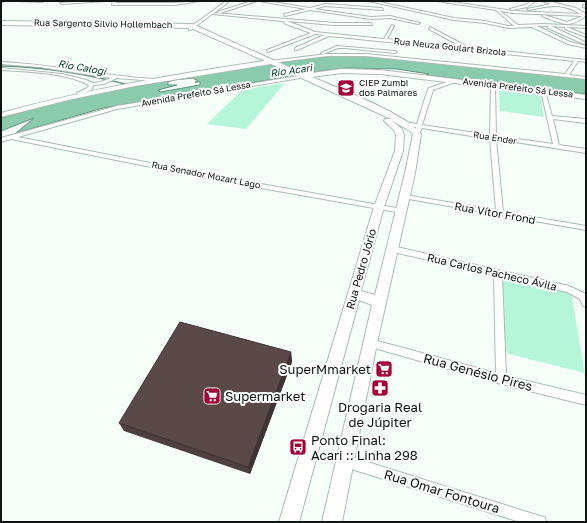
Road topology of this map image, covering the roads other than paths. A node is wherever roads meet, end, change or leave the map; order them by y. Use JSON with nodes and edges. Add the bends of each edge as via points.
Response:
{"nodes":[{"id":1,"x":17,"y":1,"type":"edge"},
{"id":2,"x":42,"y":1,"type":"edge"},
{"id":3,"x":104,"y":1,"type":"edge"},
{"id":4,"x":188,"y":1,"type":"edge"},
{"id":5,"x":198,"y":1,"type":"edge"},
{"id":6,"x":228,"y":1,"type":"edge"},
{"id":7,"x":255,"y":1,"type":"edge"},
{"id":8,"x":261,"y":1,"type":"edge"},
{"id":9,"x":371,"y":1,"type":"edge"},
{"id":10,"x":439,"y":1,"type":"edge"},
{"id":11,"x":534,"y":1,"type":"edge"},
{"id":12,"x":544,"y":1,"type":"edge"},
{"id":13,"x":62,"y":3,"type":"dead end"},
{"id":14,"x":114,"y":3,"type":"edge"},
{"id":15,"x":143,"y":3,"type":"edge"},
{"id":16,"x":555,"y":4,"type":"junction"},
{"id":17,"x":310,"y":9,"type":"junction"},
{"id":18,"x":382,"y":9,"type":"dead end"},
{"id":19,"x":575,"y":9,"type":"junction"},
{"id":20,"x":497,"y":10,"type":"junction"},
{"id":21,"x":505,"y":11,"type":"junction"},
{"id":22,"x":513,"y":12,"type":"junction"},
{"id":23,"x":526,"y":13,"type":"junction"},
{"id":24,"x":536,"y":13,"type":"junction"},
{"id":25,"x":212,"y":14,"type":"junction"},
{"id":26,"x":284,"y":15,"type":"junction"},
{"id":27,"x":585,"y":15,"type":"edge"},
{"id":28,"x":224,"y":16,"type":"junction"},
{"id":29,"x":218,"y":18,"type":"dead end"},
{"id":30,"x":261,"y":18,"type":"junction"},
{"id":31,"x":284,"y":20,"type":"junction"},
{"id":32,"x":418,"y":23,"type":"dead end"},
{"id":33,"x":1,"y":24,"type":"edge"},
{"id":34,"x":334,"y":24,"type":"junction"},
{"id":35,"x":371,"y":24,"type":"dead end"},
{"id":36,"x":545,"y":25,"type":"junction"},
{"id":37,"x":63,"y":26,"type":"junction"},
{"id":38,"x":392,"y":26,"type":"dead end"},
{"id":39,"x":532,"y":26,"type":"junction"},
{"id":40,"x":562,"y":26,"type":"junction"},
{"id":41,"x":1,"y":27,"type":"edge"},
{"id":42,"x":328,"y":27,"type":"dead end"},
{"id":43,"x":518,"y":27,"type":"junction"},
{"id":44,"x":192,"y":28,"type":"junction"},
{"id":45,"x":430,"y":28,"type":"dead end"},
{"id":46,"x":585,"y":28,"type":"edge"},
{"id":47,"x":321,"y":30,"type":"dead end"},
{"id":48,"x":315,"y":33,"type":"junction"},
{"id":49,"x":328,"y":34,"type":"junction"},
{"id":50,"x":586,"y":36,"type":"edge"},
{"id":51,"x":385,"y":40,"type":"junction"},
{"id":52,"x":284,"y":45,"type":"junction"},
{"id":53,"x":585,"y":46,"type":"edge"},
{"id":54,"x":467,"y":48,"type":"junction"},
{"id":55,"x":297,"y":50,"type":"junction"},
{"id":56,"x":268,"y":51,"type":"dead end"},
{"id":57,"x":306,"y":51,"type":"dead end"},
{"id":58,"x":314,"y":51,"type":"dead end"},
{"id":59,"x":398,"y":52,"type":"dead end"},
{"id":60,"x":252,"y":54,"type":"junction"},
{"id":61,"x":325,"y":54,"type":"junction"},
{"id":62,"x":285,"y":60,"type":"junction"},
{"id":63,"x":577,"y":60,"type":"junction"},
{"id":64,"x":586,"y":61,"type":"edge"},
{"id":65,"x":270,"y":62,"type":"junction"},
{"id":66,"x":483,"y":62,"type":"dead end"},
{"id":67,"x":1,"y":63,"type":"edge"},
{"id":68,"x":246,"y":65,"type":"junction"},
{"id":69,"x":1,"y":69,"type":"edge"},
{"id":70,"x":567,"y":74,"type":"junction"},
{"id":71,"x":300,"y":76,"type":"junction"},
{"id":72,"x":117,"y":77,"type":"junction"},
{"id":73,"x":315,"y":77,"type":"junction"},
{"id":74,"x":586,"y":78,"type":"edge"},
{"id":75,"x":154,"y":80,"type":"junction"},
{"id":76,"x":453,"y":81,"type":"junction"},
{"id":77,"x":92,"y":84,"type":"junction"},
{"id":78,"x":493,"y":86,"type":"junction"},
{"id":79,"x":543,"y":91,"type":"junction"},
{"id":80,"x":79,"y":94,"type":"junction"},
{"id":81,"x":586,"y":97,"type":"edge"},
{"id":82,"x":1,"y":115,"type":"edge"},
{"id":83,"x":550,"y":116,"type":"junction"},
{"id":84,"x":586,"y":121,"type":"edge"},
{"id":85,"x":418,"y":130,"type":"junction"},
{"id":86,"x":11,"y":137,"type":"junction"},
{"id":87,"x":493,"y":137,"type":"junction"},
{"id":88,"x":1,"y":140,"type":"edge"},
{"id":89,"x":557,"y":147,"type":"junction"},
{"id":90,"x":399,"y":151,"type":"junction"},
{"id":91,"x":586,"y":151,"type":"edge"},
{"id":92,"x":414,"y":153,"type":"junction"},
{"id":93,"x":405,"y":197,"type":"junction"},
{"id":94,"x":379,"y":207,"type":"junction"},
{"id":95,"x":402,"y":211,"type":"junction"},
{"id":96,"x":500,"y":213,"type":"junction"},
{"id":97,"x":586,"y":228,"type":"edge"},
{"id":98,"x":392,"y":249,"type":"junction"},
{"id":99,"x":498,"y":274,"type":"junction"},
{"id":100,"x":354,"y":294,"type":"junction"},
{"id":101,"x":380,"y":302,"type":"junction"},
{"id":102,"x":586,"y":304,"type":"edge"},
{"id":103,"x":370,"y":344,"type":"junction"},
{"id":104,"x":501,"y":379,"type":"junction"},
{"id":105,"x":586,"y":400,"type":"edge"},
{"id":106,"x":344,"y":461,"type":"junction"},
{"id":107,"x":289,"y":522,"type":"edge"},
{"id":108,"x":332,"y":522,"type":"edge"},
{"id":109,"x":540,"y":522,"type":"edge"}],
"edges":[{"from":1,"to":2,"type":"street"},
{"from":3,"to":13,"type":"street"},
{"from":4,"to":5,"type":"street"},
{"from":4,"to":15,"type":"street","via":[[174,4]]},
{"from":6,"to":25,"type":"street"},
{"from":7,"to":25,"type":"street"},
{"from":8,"to":17,"type":"street"},
{"from":9,"to":43,"type":"street","via":[[454,19]]},
{"from":10,"to":20,"type":"street"},
{"from":11,"to":21,"type":"street"},
{"from":12,"to":16,"type":"street"},
{"from":14,"to":15,"type":"street"},
{"from":16,"to":19,"type":"street"},
{"from":16,"to":22,"type":"street"},
{"from":17,"to":18,"type":"street","via":[[330,5]]},
{"from":17,"to":26,"type":"street"},
{"from":17,"to":32,"type":"street","via":[[372,18],[391,17]]},
{"from":19,"to":23,"type":"street"},
{"from":19,"to":27,"type":"street"},
{"from":20,"to":21,"type":"street"},
{"from":20,"to":43,"type":"street"},
{"from":21,"to":22,"type":"street"},
{"from":22,"to":23,"type":"street"},
{"from":23,"to":24,"type":"street"},
{"from":24,"to":27,"type":"street"},
{"from":24,"to":27,"type":"street","via":[[566,22],[581,19]]},
{"from":25,"to":28,"type":"street"},
{"from":25,"to":44,"type":"street"},
{"from":26,"to":30,"type":"street"},
{"from":26,"to":31,"type":"street"},
{"from":28,"to":29,"type":"street"},
{"from":28,"to":30,"type":"street"},
{"from":30,"to":31,"type":"street"},
{"from":31,"to":34,"type":"street"},
{"from":31,"to":48,"type":"street"},
{"from":33,"to":37,"type":"main road","name":"Rua Sargento Silvio Hollembach"},
{"from":34,"to":35,"type":"street"},
{"from":34,"to":42,"type":"street"},
{"from":36,"to":39,"type":"street"},
{"from":36,"to":40,"type":"street"},
{"from":36,"to":53,"type":"street"},
{"from":37,"to":41,"type":"main road","name":"Rua Sargento Silvio Hollembach"},
{"from":37,"to":44,"type":"main road","name":"Rua Sargento Silvio Hollembach"},
{"from":38,"to":51,"type":"street"},
{"from":39,"to":43,"type":"street"},
{"from":39,"to":53,"type":"street","via":[[569,43]]},
{"from":40,"to":46,"type":"street"},
{"from":40,"to":50,"type":"street"},
{"from":44,"to":60,"type":"main road","name":"Rua Sargento Silvio Hollembach"},
{"from":45,"to":54,"type":"street"},
{"from":47,"to":48,"type":"street"},
{"from":48,"to":49,"type":"street","name":"Rua Neuza Goulart Brizola"},
{"from":48,"to":52,"type":"street"},
{"from":49,"to":51,"type":"street","name":"Rua Neuza Goulart Brizola"},
{"from":49,"to":55,"type":"street"},
{"from":51,"to":54,"type":"street","name":"Rua Neuza Goulart Brizola"},
{"from":52,"to":55,"type":"street"},
{"from":52,"to":56,"type":"street"},
{"from":54,"to":63,"type":"street","name":"Rua Neuza Goulart Brizola"},
{"from":55,"to":57,"type":"street"},
{"from":55,"to":62,"type":"street"},
{"from":58,"to":61,"type":"street"},
{"from":59,"to":61,"type":"street","via":[[337,47]]},
{"from":60,"to":65,"type":"main road","name":"Rua Sargento Silvio Hollembach"},
{"from":60,"to":68,"type":"main road","via":[[252,59]]},
{"from":61,"to":62,"type":"street","name":"Avenida Prefeito Sá Lessa"},
{"from":61,"to":70,"type":"street","name":"Avenida Prefeito Sá Lessa","via":[[395,57]]},
{"from":62,"to":65,"type":"street","name":"Avenida Prefeito Sá Lessa"},
{"from":63,"to":64,"type":"street","name":"Rua Neuza Goulart Brizola"},
{"from":63,"to":70,"type":"street"},
{"from":65,"to":68,"type":"main road","name":"Avenida Prefeito Sá Lessa"},
{"from":65,"to":71,"type":"main road","name":"Rua Sargento Silvio Hollembach"},
{"from":66,"to":70,"type":"street"},
{"from":67,"to":72,"type":"street","via":[[51,66]]},
{"from":68,"to":75,"type":"main road","name":"Avenida Prefeito Sá Lessa"},
{"from":69,"to":77,"type":"street","via":[[72,78]]},
{"from":70,"to":74,"type":"street","name":"Avenida Prefeito Sá Lessa"},
{"from":71,"to":73,"type":"main road"},
{"from":71,"to":86,"type":"street","name":"Avenida Prefeito Sá Lessa","via":[[117,108]]},
{"from":71,"to":90,"type":"main road","name":"Rua Pedro Jório","via":[[395,126],[400,134]]},
{"from":72,"to":75,"type":"street"},
{"from":72,"to":77,"type":"street"},
{"from":73,"to":76,"type":"main road","name":"Avenida Prefeito Sá Lessa","via":[[341,71],[366,71]]},
{"from":73,"to":85,"type":"main road"},
{"from":75,"to":80,"type":"main road","name":"Avenida Prefeito Sá Lessa"},
{"from":76,"to":78,"type":"main road","name":"Avenida Prefeito Sá Lessa"},
{"from":76,"to":85,"type":"street","via":[[431,89]]},
{"from":77,"to":80,"type":"street","via":[[89,89]]},
{"from":78,"to":79,"type":"main road","name":"Avenida Prefeito Sá Lessa"},
{"from":78,"to":87,"type":"street"},
{"from":79,"to":81,"type":"main road","name":"Avenida Prefeito Sá Lessa"},
{"from":79,"to":83,"type":"street"},
{"from":80,"to":82,"type":"main road","name":"Avenida Prefeito Sá Lessa"},
{"from":83,"to":84,"type":"street"},
{"from":83,"to":89,"type":"street"},
{"from":85,"to":87,"type":"street","name":"Rua Ender"},
{"from":85,"to":92,"type":"main road"},
{"from":86,"to":88,"type":"street","name":"Avenida Prefeito Sá Lessa"},
{"from":86,"to":94,"type":"street","name":"Rua Senador Mozart Lago"},
{"from":87,"to":89,"type":"street","name":"Rua Ender"},
{"from":87,"to":96,"type":"street"},
{"from":89,"to":91,"type":"street","name":"Rua Ender"},
{"from":90,"to":92,"type":"main road"},
{"from":90,"to":94,"type":"main road","name":"Rua Pedro Jório"},
{"from":92,"to":93,"type":"main road"},
{"from":93,"to":95,"type":"main road"},
{"from":93,"to":96,"type":"street","name":"Rua Vítor Frond"},
{"from":94,"to":95,"type":"street","name":"Rua Senador Mozart Lago"},
{"from":94,"to":100,"type":"main road","name":"Rua Pedro Jório"},
{"from":95,"to":98,"type":"main road"},
{"from":96,"to":97,"type":"street","name":"Rua Vítor Frond"},
{"from":98,"to":99,"type":"street","name":"Rua Carlos Pacheco Ávila"},
{"from":98,"to":101,"type":"main road"},
{"from":99,"to":102,"type":"street","name":"Rua Carlos Pacheco Ávila","via":[[569,289],[584,298]]},
{"from":99,"to":104,"type":"street"},
{"from":100,"to":101,"type":"main road"},
{"from":100,"to":107,"type":"main road","name":"Rua Pedro Jório"},
{"from":101,"to":103,"type":"main road"},
{"from":103,"to":104,"type":"street","name":"Rua Genésio Pires"},
{"from":103,"to":106,"type":"main road"},
{"from":104,"to":105,"type":"street","name":"Rua Genésio Pires"},
{"from":106,"to":108,"type":"main road"},
{"from":106,"to":109,"type":"street","name":"Rua Omar Fontoura"}]}
